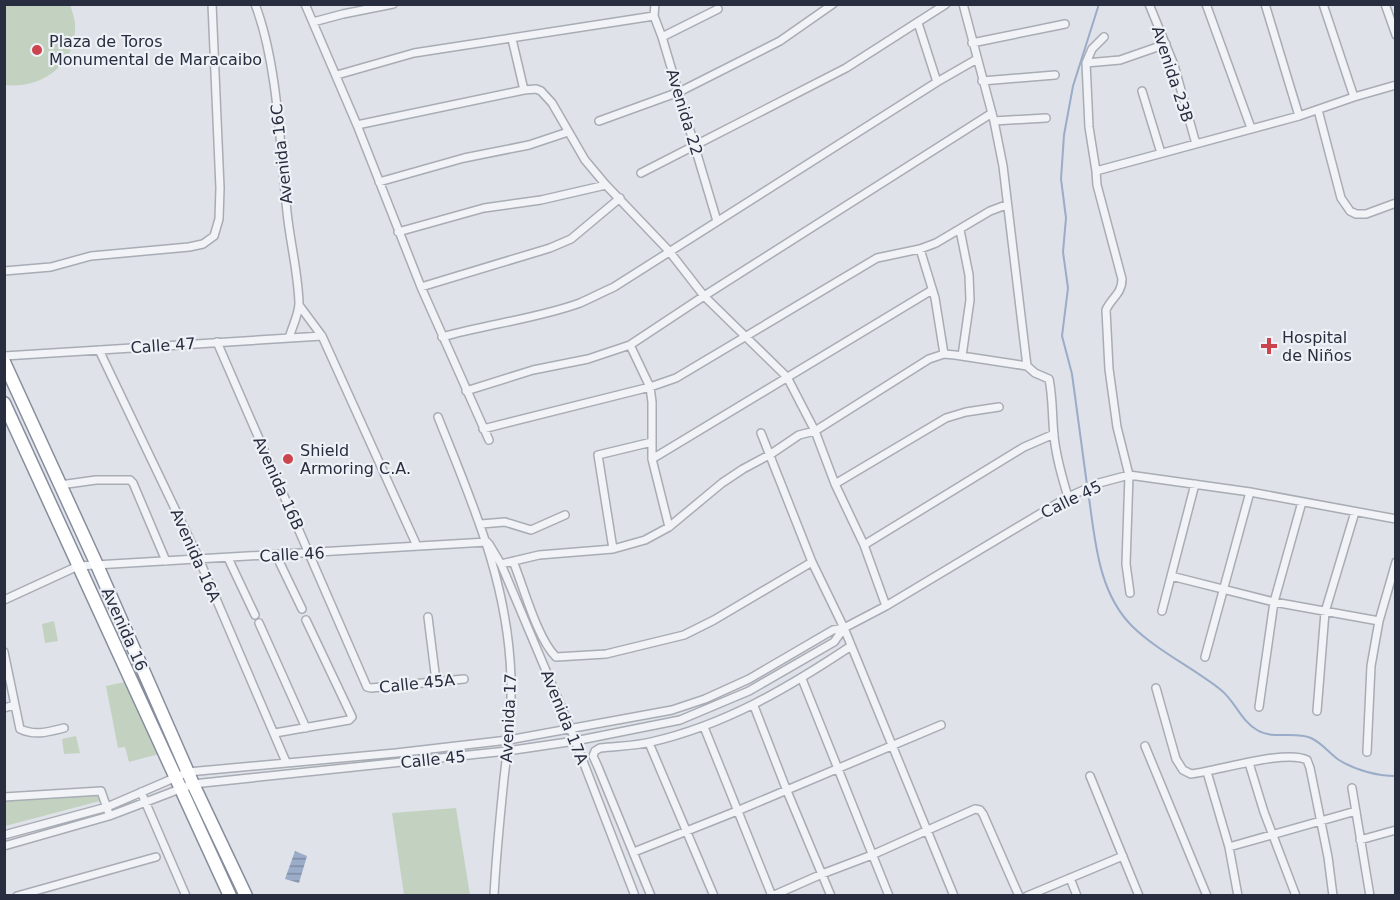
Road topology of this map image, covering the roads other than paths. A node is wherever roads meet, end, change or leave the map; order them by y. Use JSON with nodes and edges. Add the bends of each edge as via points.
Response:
{"nodes":[{"id":1,"x":212,"y":4,"type":"edge"},
{"id":2,"x":255,"y":4,"type":"edge"},
{"id":3,"x":305,"y":4,"type":"edge"},
{"id":4,"x":339,"y":4,"type":"edge"},
{"id":5,"x":393,"y":4,"type":"edge"},
{"id":6,"x":655,"y":4,"type":"edge"},
{"id":7,"x":833,"y":4,"type":"edge"},
{"id":8,"x":946,"y":4,"type":"edge"},
{"id":9,"x":963,"y":4,"type":"edge"},
{"id":10,"x":1149,"y":4,"type":"edge"},
{"id":11,"x":1206,"y":4,"type":"edge"},
{"id":12,"x":1265,"y":4,"type":"edge"},
{"id":13,"x":1323,"y":4,"type":"edge"},
{"id":14,"x":1385,"y":4,"type":"edge"},
{"id":15,"x":368,"y":7,"type":"edge"},
{"id":16,"x":718,"y":9,"type":"dead end"},
{"id":17,"x":343,"y":14,"type":"junction"},
{"id":18,"x":654,"y":16,"type":"junction"},
{"id":19,"x":312,"y":22,"type":"junction"},
{"id":20,"x":918,"y":23,"type":"junction"},
{"id":21,"x":1065,"y":24,"type":"dead end"},
{"id":22,"x":1395,"y":35,"type":"edge"},
{"id":23,"x":662,"y":37,"type":"junction"},
{"id":24,"x":1104,"y":37,"type":"dead end"},
{"id":25,"x":512,"y":39,"type":"junction"},
{"id":26,"x":972,"y":43,"type":"junction"},
{"id":27,"x":1166,"y":44,"type":"junction"},
{"id":28,"x":977,"y":59,"type":"junction"},
{"id":29,"x":1086,"y":63,"type":"junction"},
{"id":30,"x":337,"y":75,"type":"junction"},
{"id":31,"x":1055,"y":75,"type":"dead end"},
{"id":32,"x":982,"y":81,"type":"junction"},
{"id":33,"x":937,"y":82,"type":"junction"},
{"id":34,"x":1395,"y":85,"type":"edge"},
{"id":35,"x":524,"y":90,"type":"junction"},
{"id":36,"x":1142,"y":91,"type":"dead end"},
{"id":37,"x":679,"y":92,"type":"junction"},
{"id":38,"x":1354,"y":97,"type":"junction"},
{"id":39,"x":1318,"y":110,"type":"junction"},
{"id":40,"x":1299,"y":116,"type":"junction"},
{"id":41,"x":993,"y":117,"type":"junction"},
{"id":42,"x":1046,"y":118,"type":"dead end"},
{"id":43,"x":598,"y":122,"type":"dead end"},
{"id":44,"x":357,"y":125,"type":"junction"},
{"id":45,"x":1251,"y":128,"type":"junction"},
{"id":46,"x":568,"y":132,"type":"junction"},
{"id":47,"x":1196,"y":144,"type":"junction"},
{"id":48,"x":695,"y":146,"type":"junction"},
{"id":49,"x":1161,"y":153,"type":"junction"},
{"id":50,"x":1096,"y":171,"type":"junction"},
{"id":51,"x":641,"y":173,"type":"dead end"},
{"id":52,"x":379,"y":182,"type":"junction"},
{"id":53,"x":606,"y":185,"type":"junction"},
{"id":54,"x":620,"y":198,"type":"junction"},
{"id":55,"x":1395,"y":203,"type":"edge"},
{"id":56,"x":1006,"y":205,"type":"junction"},
{"id":57,"x":717,"y":220,"type":"junction"},
{"id":58,"x":960,"y":230,"type":"junction"},
{"id":59,"x":398,"y":232,"type":"junction"},
{"id":60,"x":920,"y":249,"type":"junction"},
{"id":61,"x":669,"y":250,"type":"junction"},
{"id":62,"x":4,"y":271,"type":"edge"},
{"id":63,"x":421,"y":287,"type":"junction"},
{"id":64,"x":932,"y":290,"type":"junction"},
{"id":65,"x":704,"y":296,"type":"junction"},
{"id":66,"x":299,"y":305,"type":"junction"},
{"id":67,"x":322,"y":336,"type":"junction"},
{"id":68,"x":743,"y":336,"type":"junction"},
{"id":69,"x":442,"y":337,"type":"junction"},
{"id":70,"x":289,"y":338,"type":"junction"},
{"id":71,"x":217,"y":342,"type":"junction"},
{"id":72,"x":630,"y":345,"type":"junction"},
{"id":73,"x":99,"y":350,"type":"junction"},
{"id":74,"x":944,"y":354,"type":"junction"},
{"id":75,"x":962,"y":356,"type":"junction"},
{"id":76,"x":5,"y":363,"type":"edge"},
{"id":77,"x":1027,"y":366,"type":"junction"},
{"id":78,"x":787,"y":377,"type":"junction"},
{"id":79,"x":650,"y":387,"type":"junction"},
{"id":80,"x":466,"y":391,"type":"junction"},
{"id":81,"x":4,"y":403,"type":"edge"},
{"id":82,"x":999,"y":407,"type":"dead end"},
{"id":83,"x":438,"y":417,"type":"dead end"},
{"id":84,"x":483,"y":429,"type":"junction"},
{"id":85,"x":815,"y":430,"type":"junction"},
{"id":86,"x":761,"y":433,"type":"dead end"},
{"id":87,"x":1054,"y":434,"type":"junction"},
{"id":88,"x":489,"y":440,"type":"dead end"},
{"id":89,"x":652,"y":442,"type":"junction"},
{"id":90,"x":771,"y":454,"type":"junction"},
{"id":91,"x":652,"y":459,"type":"junction"},
{"id":92,"x":1130,"y":475,"type":"junction"},
{"id":93,"x":835,"y":484,"type":"junction"},
{"id":94,"x":1195,"y":484,"type":"junction"},
{"id":95,"x":60,"y":485,"type":"junction"},
{"id":96,"x":1250,"y":492,"type":"junction"},
{"id":97,"x":1068,"y":497,"type":"junction"},
{"id":98,"x":1302,"y":502,"type":"junction"},
{"id":99,"x":1355,"y":512,"type":"junction"},
{"id":100,"x":565,"y":515,"type":"dead end"},
{"id":101,"x":1395,"y":519,"type":"edge"},
{"id":102,"x":481,"y":524,"type":"junction"},
{"id":103,"x":669,"y":527,"type":"junction"},
{"id":104,"x":487,"y":542,"type":"junction"},
{"id":105,"x":864,"y":545,"type":"junction"},
{"id":106,"x":417,"y":546,"type":"junction"},
{"id":107,"x":613,"y":549,"type":"junction"},
{"id":108,"x":309,"y":553,"type":"junction"},
{"id":109,"x":276,"y":555,"type":"junction"},
{"id":110,"x":228,"y":558,"type":"junction"},
{"id":111,"x":199,"y":559,"type":"junction"},
{"id":112,"x":166,"y":561,"type":"junction"},
{"id":113,"x":513,"y":561,"type":"junction"},
{"id":114,"x":812,"y":562,"type":"junction"},
{"id":115,"x":1395,"y":562,"type":"edge"},
{"id":116,"x":501,"y":564,"type":"junction"},
{"id":117,"x":97,"y":565,"type":"junction"},
{"id":118,"x":78,"y":566,"type":"junction"},
{"id":119,"x":1171,"y":576,"type":"junction"},
{"id":120,"x":1223,"y":589,"type":"junction"},
{"id":121,"x":1130,"y":593,"type":"dead end"},
{"id":122,"x":4,"y":600,"type":"edge"},
{"id":123,"x":1274,"y":602,"type":"junction"},
{"id":124,"x":886,"y":606,"type":"junction"},
{"id":125,"x":302,"y":609,"type":"dead end"},
{"id":126,"x":1162,"y":611,"type":"dead end"},
{"id":127,"x":1325,"y":612,"type":"junction"},
{"id":128,"x":255,"y":615,"type":"dead end"},
{"id":129,"x":428,"y":617,"type":"dead end"},
{"id":130,"x":306,"y":621,"type":"dead end"},
{"id":131,"x":1379,"y":621,"type":"junction"},
{"id":132,"x":259,"y":623,"type":"dead end"},
{"id":133,"x":844,"y":628,"type":"junction"},
{"id":134,"x":851,"y":646,"type":"junction"},
{"id":135,"x":4,"y":652,"type":"edge"},
{"id":136,"x":1205,"y":657,"type":"dead end"},
{"id":137,"x":464,"y":679,"type":"dead end"},
{"id":138,"x":802,"y":679,"type":"junction"},
{"id":139,"x":436,"y":681,"type":"junction"},
{"id":140,"x":371,"y":688,"type":"joint"},
{"id":141,"x":1156,"y":688,"type":"dead end"},
{"id":142,"x":14,"y":705,"type":"junction"},
{"id":143,"x":754,"y":706,"type":"junction"},
{"id":144,"x":1259,"y":707,"type":"dead end"},
{"id":145,"x":4,"y":708,"type":"edge"},
{"id":146,"x":1317,"y":711,"type":"dead end"},
{"id":147,"x":941,"y":725,"type":"dead end"},
{"id":148,"x":64,"y":728,"type":"dead end"},
{"id":149,"x":306,"y":728,"type":"junction"},
{"id":150,"x":704,"y":728,"type":"junction"},
{"id":151,"x":571,"y":730,"type":"junction"},
{"id":152,"x":275,"y":734,"type":"junction"},
{"id":153,"x":508,"y":740,"type":"junction"},
{"id":154,"x":575,"y":741,"type":"junction"},
{"id":155,"x":649,"y":743,"type":"junction"},
{"id":156,"x":1145,"y":746,"type":"dead end"},
{"id":157,"x":892,"y":747,"type":"junction"},
{"id":158,"x":507,"y":751,"type":"junction"},
{"id":159,"x":1367,"y":752,"type":"dead end"},
{"id":160,"x":286,"y":762,"type":"junction"},
{"id":161,"x":1250,"y":763,"type":"junction"},
{"id":162,"x":839,"y":769,"type":"junction"},
{"id":163,"x":188,"y":772,"type":"junction"},
{"id":164,"x":1207,"y":772,"type":"junction"},
{"id":165,"x":1090,"y":776,"type":"dead end"},
{"id":166,"x":177,"y":783,"type":"junction"},
{"id":167,"x":193,"y":784,"type":"junction"},
{"id":168,"x":1352,"y":788,"type":"dead end"},
{"id":169,"x":787,"y":791,"type":"junction"},
{"id":170,"x":141,"y":792,"type":"junction"},
{"id":171,"x":4,"y":797,"type":"edge"},
{"id":172,"x":145,"y":803,"type":"junction"},
{"id":173,"x":107,"y":807,"type":"junction"},
{"id":174,"x":1356,"y":811,"type":"junction"},
{"id":175,"x":737,"y":812,"type":"junction"},
{"id":176,"x":109,"y":816,"type":"junction"},
{"id":177,"x":1319,"y":821,"type":"junction"},
{"id":178,"x":1395,"y":830,"type":"edge"},
{"id":179,"x":686,"y":831,"type":"junction"},
{"id":180,"x":927,"y":831,"type":"junction"},
{"id":181,"x":1274,"y":834,"type":"junction"},
{"id":182,"x":4,"y":835,"type":"edge"},
{"id":183,"x":1360,"y":840,"type":"junction"},
{"id":184,"x":4,"y":846,"type":"edge"},
{"id":185,"x":1229,"y":847,"type":"junction"},
{"id":186,"x":634,"y":852,"type":"junction"},
{"id":187,"x":872,"y":855,"type":"junction"},
{"id":188,"x":1123,"y":856,"type":"junction"},
{"id":189,"x":156,"y":857,"type":"dead end"},
{"id":190,"x":822,"y":874,"type":"junction"},
{"id":191,"x":1070,"y":878,"type":"junction"},
{"id":192,"x":16,"y":896,"type":"edge"},
{"id":193,"x":186,"y":896,"type":"edge"},
{"id":194,"x":230,"y":896,"type":"edge"},
{"id":195,"x":246,"y":896,"type":"edge"},
{"id":196,"x":494,"y":896,"type":"edge"},
{"id":197,"x":635,"y":896,"type":"edge"},
{"id":198,"x":651,"y":896,"type":"edge"},
{"id":199,"x":714,"y":896,"type":"edge"},
{"id":200,"x":831,"y":896,"type":"edge"},
{"id":201,"x":889,"y":896,"type":"edge"},
{"id":202,"x":954,"y":896,"type":"edge"},
{"id":203,"x":1019,"y":896,"type":"edge"},
{"id":204,"x":1027,"y":896,"type":"edge"},
{"id":205,"x":1077,"y":896,"type":"edge"},
{"id":206,"x":1139,"y":896,"type":"edge"},
{"id":207,"x":1207,"y":896,"type":"edge"},
{"id":208,"x":1238,"y":896,"type":"edge"},
{"id":209,"x":1296,"y":896,"type":"edge"},
{"id":210,"x":1333,"y":896,"type":"edge"},
{"id":211,"x":1370,"y":896,"type":"edge"}],
"edges":[{"from":1,"to":62,"type":"street","via":[[220,188],[214,236],[189,248],[91,256],[51,267]]},
{"from":2,"to":66,"type":"street","name":"Avenida 16C","via":[[265,29]]},
{"from":3,"to":19,"type":"street"},
{"from":4,"to":17,"type":"street"},
{"from":5,"to":15,"type":"street"},
{"from":6,"to":18,"type":"street","name":"Avenida 22"},
{"from":7,"to":37,"type":"street","via":[[780,41]]},
{"from":8,"to":20,"type":"street"},
{"from":9,"to":26,"type":"street"},
{"from":10,"to":27,"type":"street","name":"Avenida 23B"},
{"from":11,"to":45,"type":"street"},
{"from":12,"to":40,"type":"street"},
{"from":13,"to":38,"type":"street"},
{"from":14,"to":22,"type":"street"},
{"from":15,"to":17,"type":"street"},
{"from":16,"to":23,"type":"street"},
{"from":17,"to":19,"type":"street"},
{"from":18,"to":23,"type":"street","name":"Avenida 22"},
{"from":18,"to":25,"type":"street"},
{"from":19,"to":30,"type":"street"},
{"from":20,"to":33,"type":"street"},
{"from":20,"to":48,"type":"street","via":[[846,68]]},
{"from":21,"to":26,"type":"street"},
{"from":23,"to":37,"type":"street","name":"Avenida 22"},
{"from":24,"to":29,"type":"street","via":[[1092,49]]},
{"from":25,"to":30,"type":"street","via":[[414,53]]},
{"from":25,"to":35,"type":"street"},
{"from":26,"to":28,"type":"street"},
{"from":27,"to":29,"type":"street","via":[[1120,60]]},
{"from":27,"to":47,"type":"street","name":"Avenida 23B"},
{"from":28,"to":32,"type":"street"},
{"from":28,"to":33,"type":"street"},
{"from":29,"to":50,"type":"street"},
{"from":30,"to":44,"type":"street"},
{"from":31,"to":32,"type":"street"},
{"from":32,"to":41,"type":"street"},
{"from":33,"to":57,"type":"street"},
{"from":34,"to":38,"type":"street"},
{"from":35,"to":44,"type":"street"},
{"from":35,"to":46,"type":"street","via":[[541,91]]},
{"from":36,"to":49,"type":"street"},
{"from":37,"to":43,"type":"street"},
{"from":37,"to":48,"type":"street","name":"Avenida 22"},
{"from":38,"to":39,"type":"street"},
{"from":39,"to":40,"type":"street"},
{"from":39,"to":55,"type":"street","via":[[1341,198],[1350,211],[1366,214]]},
{"from":40,"to":45,"type":"street"},
{"from":41,"to":42,"type":"street"},
{"from":41,"to":56,"type":"street"},
{"from":41,"to":65,"type":"street"},
{"from":44,"to":52,"type":"street"},
{"from":45,"to":47,"type":"street"},
{"from":46,"to":52,"type":"street"},
{"from":46,"to":53,"type":"street"},
{"from":47,"to":49,"type":"street"},
{"from":48,"to":51,"type":"street"},
{"from":48,"to":57,"type":"street","name":"Avenida 22"},
{"from":49,"to":50,"type":"street"},
{"from":50,"to":92,"type":"street","via":[[1122,279],[1121,289],[1106,310],[1117,427]]},
{"from":52,"to":59,"type":"street"},
{"from":53,"to":54,"type":"street"},
{"from":53,"to":59,"type":"street","via":[[483,208]]},
{"from":54,"to":61,"type":"street"},
{"from":54,"to":63,"type":"street","via":[[571,239]]},
{"from":56,"to":58,"type":"street"},
{"from":56,"to":77,"type":"street"},
{"from":57,"to":61,"type":"street"},
{"from":58,"to":60,"type":"street"},
{"from":58,"to":75,"type":"street","via":[[970,300]]},
{"from":59,"to":63,"type":"street"},
{"from":60,"to":64,"type":"street"},
{"from":60,"to":68,"type":"street","via":[[877,258]]},
{"from":61,"to":65,"type":"street"},
{"from":61,"to":69,"type":"street","via":[[614,287],[580,303]]},
{"from":63,"to":69,"type":"street"},
{"from":64,"to":74,"type":"street"},
{"from":64,"to":78,"type":"street"},
{"from":65,"to":68,"type":"street"},
{"from":65,"to":72,"type":"street"},
{"from":66,"to":67,"type":"street"},
{"from":66,"to":70,"type":"street"},
{"from":67,"to":70,"type":"street","name":"Calle 47"},
{"from":67,"to":106,"type":"street"},
{"from":68,"to":78,"type":"street"},
{"from":68,"to":79,"type":"street","via":[[676,378]]},
{"from":69,"to":80,"type":"street"},
{"from":70,"to":71,"type":"street","name":"Calle 47"},
{"from":71,"to":73,"type":"street","name":"Calle 47"},
{"from":71,"to":108,"type":"street","name":"Avenida 16B"},
{"from":72,"to":79,"type":"street"},
{"from":72,"to":80,"type":"street"},
{"from":73,"to":76,"type":"street","name":"Calle 47"},
{"from":73,"to":111,"type":"street","name":"Avenida 16A"},
{"from":74,"to":75,"type":"street"},
{"from":74,"to":85,"type":"street","via":[[929,359]]},
{"from":75,"to":77,"type":"street"},
{"from":76,"to":95,"type":"highway","name":"Avenida 16"},
{"from":77,"to":87,"type":"street","via":[[1049,379]]},
{"from":78,"to":85,"type":"street"},
{"from":78,"to":91,"type":"street"},
{"from":79,"to":84,"type":"street"},
{"from":79,"to":89,"type":"street"},
{"from":80,"to":84,"type":"street"},
{"from":81,"to":118,"type":"highway","name":"Avenida 16"},
{"from":82,"to":93,"type":"street","via":[[946,418]]},
{"from":83,"to":102,"type":"street"},
{"from":84,"to":88,"type":"street"},
{"from":85,"to":90,"type":"street"},
{"from":85,"to":93,"type":"street"},
{"from":86,"to":90,"type":"street"},
{"from":87,"to":97,"type":"street"},
{"from":87,"to":105,"type":"street","via":[[1024,447]]},
{"from":89,"to":91,"type":"street"},
{"from":89,"to":107,"type":"street","via":[[598,455]]},
{"from":90,"to":103,"type":"street","via":[[722,483]]},
{"from":90,"to":114,"type":"street"},
{"from":91,"to":103,"type":"street"},
{"from":92,"to":94,"type":"street","name":"Calle 45"},
{"from":92,"to":97,"type":"street","name":"Calle 45"},
{"from":92,"to":121,"type":"street","via":[[1126,564]]},
{"from":93,"to":105,"type":"street"},
{"from":94,"to":96,"type":"street","name":"Calle 45"},
{"from":94,"to":119,"type":"street"},
{"from":95,"to":112,"type":"street","via":[[130,480]]},
{"from":95,"to":117,"type":"highway","name":"Avenida 16"},
{"from":96,"to":98,"type":"street","name":"Calle 45"},
{"from":96,"to":120,"type":"street"},
{"from":97,"to":124,"type":"street","name":"Calle 45"},
{"from":98,"to":99,"type":"street","name":"Calle 45"},
{"from":98,"to":123,"type":"street"},
{"from":99,"to":101,"type":"street","name":"Calle 45"},
{"from":99,"to":127,"type":"street"},
{"from":100,"to":102,"type":"street","via":[[531,530],[505,522]]},
{"from":102,"to":104,"type":"street"},
{"from":103,"to":107,"type":"street","via":[[645,540]]},
{"from":104,"to":106,"type":"street","name":"Calle 46"},
{"from":104,"to":116,"type":"street","name":"Avenida 17A"},
{"from":104,"to":153,"type":"street","name":"Avenida 17","via":[[508,637]]},
{"from":105,"to":124,"type":"street"},
{"from":106,"to":108,"type":"street","name":"Calle 46"},
{"from":107,"to":113,"type":"street"},
{"from":108,"to":109,"type":"street","name":"Calle 46"},
{"from":108,"to":140,"type":"street","name":"Avenida 16B","via":[[365,683]]},
{"from":109,"to":110,"type":"street","name":"Calle 46"},
{"from":109,"to":125,"type":"street"},
{"from":110,"to":111,"type":"street","name":"Calle 46"},
{"from":110,"to":128,"type":"street"},
{"from":111,"to":112,"type":"street","name":"Calle 46"},
{"from":111,"to":152,"type":"street","name":"Avenida 16A"},
{"from":112,"to":117,"type":"street","name":"Calle 46"},
{"from":113,"to":114,"type":"street","via":[[543,638],[556,657],[606,654],[684,635]]},
{"from":113,"to":116,"type":"street"},
{"from":114,"to":133,"type":"street"},
{"from":115,"to":131,"type":"street"},
{"from":116,"to":151,"type":"street","name":"Avenida 17A"},
{"from":117,"to":118,"type":"street","name":"Calle 46"},
{"from":117,"to":163,"type":"highway","name":"Avenida 16"},
{"from":118,"to":122,"type":"street"},
{"from":118,"to":166,"type":"highway","name":"Avenida 16"},
{"from":119,"to":120,"type":"street"},
{"from":119,"to":126,"type":"street"},
{"from":120,"to":123,"type":"street"},
{"from":120,"to":136,"type":"street"},
{"from":123,"to":127,"type":"street"},
{"from":123,"to":144,"type":"street"},
{"from":124,"to":133,"type":"street","name":"Calle 45"},
{"from":127,"to":131,"type":"street"},
{"from":127,"to":146,"type":"street"},
{"from":129,"to":139,"type":"street"},
{"from":130,"to":149,"type":"street","via":[[352,717]]},
{"from":131,"to":159,"type":"street","via":[[1371,666]]},
{"from":132,"to":149,"type":"street"},
{"from":133,"to":134,"type":"street"},
{"from":133,"to":151,"type":"street","name":"Calle 45","via":[[833,630],[749,679],[705,699],[672,710]]},
{"from":133,"to":154,"type":"street","name":"Calle 45","via":[[834,642],[730,701],[680,720]]},
{"from":134,"to":138,"type":"street"},
{"from":134,"to":157,"type":"street"},
{"from":135,"to":142,"type":"street"},
{"from":137,"to":139,"type":"street","name":"Calle 45A"},
{"from":138,"to":143,"type":"street"},
{"from":138,"to":162,"type":"street"},
{"from":139,"to":140,"type":"street","name":"Calle 45A"},
{"from":141,"to":164,"type":"street","via":[[1176,759],[1191,774]]},
{"from":142,"to":145,"type":"street"},
{"from":142,"to":148,"type":"street","via":[[20,729],[39,734]]},
{"from":143,"to":150,"type":"street"},
{"from":143,"to":169,"type":"street"},
{"from":147,"to":157,"type":"street"},
{"from":149,"to":152,"type":"street"},
{"from":150,"to":155,"type":"street"},
{"from":150,"to":175,"type":"street"},
{"from":151,"to":153,"type":"street","name":"Calle 45"},
{"from":151,"to":154,"type":"street","name":"Avenida 17A"},
{"from":152,"to":160,"type":"street","name":"Avenida 16A"},
{"from":153,"to":158,"type":"street","name":"Avenida 17"},
{"from":153,"to":160,"type":"street","name":"Calle 45"},
{"from":154,"to":158,"type":"street","name":"Calle 45"},
{"from":154,"to":197,"type":"street","name":"Avenida 17A"},
{"from":155,"to":179,"type":"street"},
{"from":155,"to":186,"type":"street","via":[[600,748],[594,756]]},
{"from":156,"to":207,"type":"street"},
{"from":157,"to":162,"type":"street"},
{"from":157,"to":180,"type":"street"},
{"from":158,"to":167,"type":"street","name":"Calle 45"},
{"from":158,"to":196,"type":"street","name":"Avenida 17"},
{"from":160,"to":163,"type":"street","name":"Calle 45"},
{"from":161,"to":164,"type":"street"},
{"from":161,"to":177,"type":"street","via":[[1305,758]]},
{"from":161,"to":181,"type":"street"},
{"from":162,"to":169,"type":"street"},
{"from":162,"to":187,"type":"street"},
{"from":163,"to":166,"type":"street","name":"Calle 45"},
{"from":163,"to":167,"type":"highway","name":"Avenida 16"},
{"from":164,"to":185,"type":"street"},
{"from":165,"to":188,"type":"street"},
{"from":166,"to":167,"type":"street","name":"Calle 45"},
{"from":166,"to":170,"type":"street","name":"Calle 45"},
{"from":166,"to":172,"type":"street","name":"Calle 45"},
{"from":166,"to":194,"type":"highway","name":"Avenida 16"},
{"from":167,"to":195,"type":"highway","name":"Avenida 16"},
{"from":168,"to":174,"type":"street"},
{"from":169,"to":175,"type":"street"},
{"from":169,"to":190,"type":"street"},
{"from":170,"to":172,"type":"street"},
{"from":170,"to":173,"type":"street","name":"Calle 45"},
{"from":171,"to":173,"type":"street","via":[[101,791]]},
{"from":172,"to":176,"type":"street","name":"Calle 45"},
{"from":172,"to":193,"type":"street"},
{"from":173,"to":176,"type":"street"},
{"from":173,"to":182,"type":"street","name":"Calle 45"},
{"from":174,"to":177,"type":"street"},
{"from":174,"to":183,"type":"street"},
{"from":175,"to":179,"type":"street"},
{"from":175,"to":190,"type":"street","via":[[772,896]]},
{"from":176,"to":184,"type":"street","name":"Calle 45"},
{"from":177,"to":181,"type":"street"},
{"from":177,"to":210,"type":"street"},
{"from":178,"to":183,"type":"street"},
{"from":179,"to":186,"type":"street"},
{"from":179,"to":199,"type":"street"},
{"from":180,"to":187,"type":"street"},
{"from":180,"to":202,"type":"street"},
{"from":180,"to":203,"type":"street","via":[[980,810]]},
{"from":181,"to":185,"type":"street"},
{"from":181,"to":209,"type":"street"},
{"from":183,"to":211,"type":"street"},
{"from":185,"to":208,"type":"street"},
{"from":186,"to":198,"type":"street"},
{"from":187,"to":190,"type":"street"},
{"from":187,"to":201,"type":"street"},
{"from":188,"to":191,"type":"street"},
{"from":188,"to":206,"type":"street"},
{"from":189,"to":192,"type":"street"},
{"from":190,"to":200,"type":"street"},
{"from":191,"to":204,"type":"street"},
{"from":191,"to":205,"type":"street"}]}
